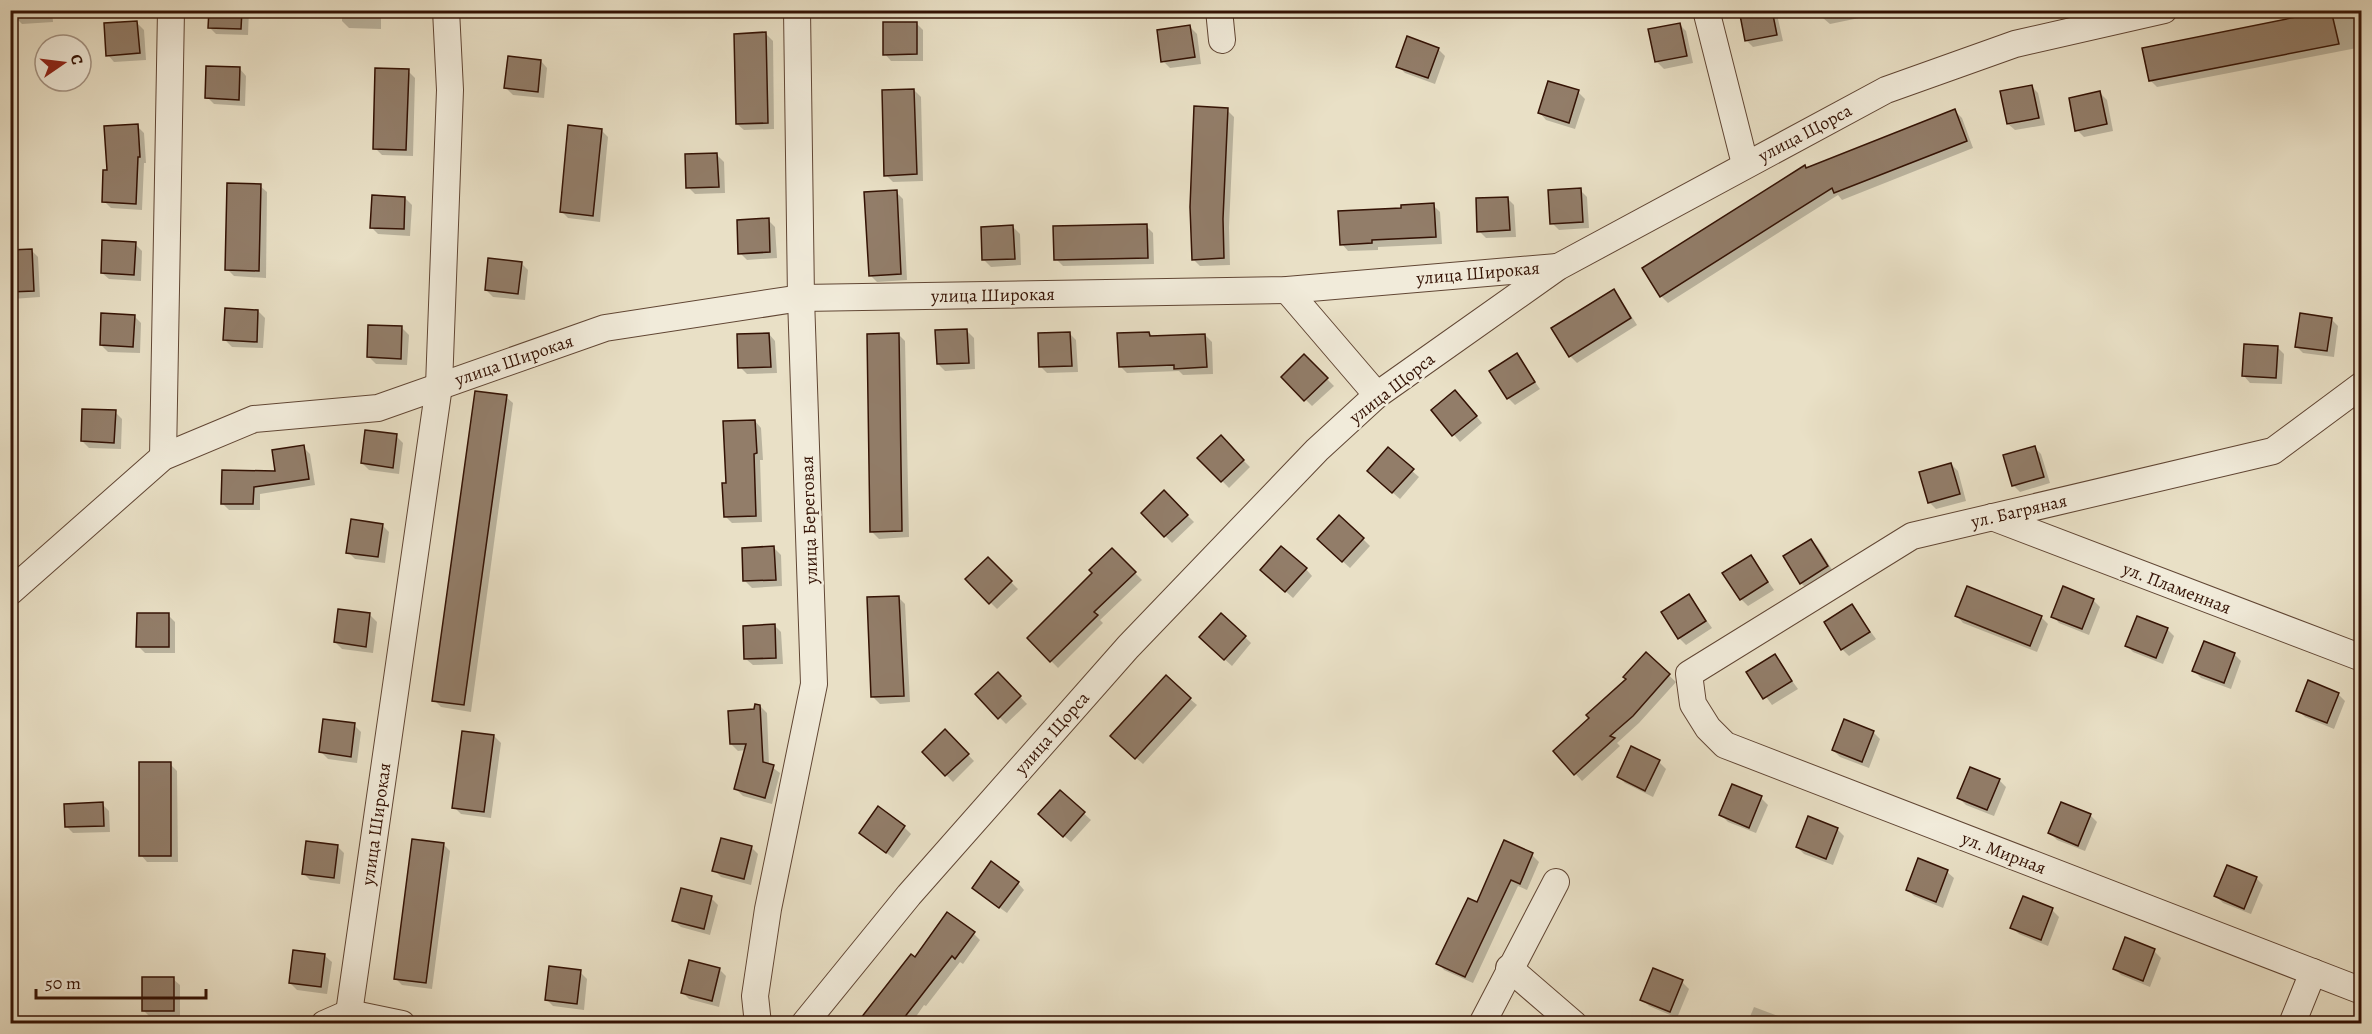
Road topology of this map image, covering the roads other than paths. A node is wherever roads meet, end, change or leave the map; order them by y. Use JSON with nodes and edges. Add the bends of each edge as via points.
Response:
{"nodes":[{"id":1,"x":171,"y":10,"type":"edge"},
{"id":2,"x":446,"y":10,"type":"edge"},
{"id":3,"x":797,"y":10,"type":"edge"},
{"id":4,"x":1219,"y":10,"type":"edge"},
{"id":5,"x":1706,"y":10,"type":"edge"},
{"id":6,"x":2164,"y":10,"type":"edge"},
{"id":7,"x":1222,"y":40,"type":"dead end"},
{"id":8,"x":1745,"y":164,"type":"junction"},
{"id":9,"x":1558,"y":267,"type":"junction"},
{"id":10,"x":1287,"y":290,"type":"junction"},
{"id":11,"x":801,"y":298,"type":"junction"},
{"id":12,"x":2361,"y":385,"type":"edge"},
{"id":13,"x":439,"y":386,"type":"junction"},
{"id":14,"x":1377,"y":395,"type":"junction"},
{"id":15,"x":163,"y":457,"type":"junction"},
{"id":16,"x":1992,"y":517,"type":"junction"},
{"id":17,"x":10,"y":592,"type":"edge"},
{"id":18,"x":2361,"y":658,"type":"edge"},
{"id":19,"x":1689,"y":674,"type":"joint"},
{"id":20,"x":1556,"y":882,"type":"dead end"},
{"id":21,"x":1509,"y":968,"type":"junction"},
{"id":22,"x":2313,"y":972,"type":"junction"},
{"id":23,"x":2361,"y":991,"type":"edge"},
{"id":24,"x":349,"y":1013,"type":"junction"},
{"id":25,"x":324,"y":1023,"type":"edge"},
{"id":26,"x":402,"y":1023,"type":"edge"},
{"id":27,"x":758,"y":1023,"type":"edge"},
{"id":28,"x":804,"y":1023,"type":"edge"},
{"id":29,"x":1482,"y":1023,"type":"edge"},
{"id":30,"x":1574,"y":1023,"type":"edge"},
{"id":31,"x":2292,"y":1023,"type":"edge"}],
"edges":[{"from":1,"to":15,"type":"street"},
{"from":2,"to":13,"type":"street","name":"улица Широкая","via":[[450,90]]},
{"from":3,"to":11,"type":"street","name":"улица Береговая"},
{"from":4,"to":7,"type":"street"},
{"from":5,"to":8,"type":"street"},
{"from":6,"to":8,"type":"street","name":"улица Щорса","via":[[2015,44],[1886,90]]},
{"from":8,"to":9,"type":"street","name":"улица Щорса"},
{"from":9,"to":10,"type":"street","name":"улица Широкая"},
{"from":9,"to":14,"type":"street","name":"улица Щорса"},
{"from":10,"to":11,"type":"street","name":"улица Широкая"},
{"from":10,"to":14,"type":"street"},
{"from":11,"to":13,"type":"street","name":"улица Широкая","via":[[605,328]]},
{"from":11,"to":27,"type":"street","name":"улица Береговая","via":[[814,684],[768,909],[754,996]]},
{"from":12,"to":16,"type":"street","name":"ул. Багряная","via":[[2272,451]]},
{"from":13,"to":15,"type":"street","name":"улица Широкая","via":[[378,408],[254,419]]},
{"from":13,"to":24,"type":"street","name":"улица Широкая"},
{"from":14,"to":28,"type":"street","name":"улица Щорса","via":[[1317,450],[1128,647],[909,895]]},
{"from":15,"to":17,"type":"street","name":"улица Широкая"},
{"from":16,"to":18,"type":"street","name":"ул. Пламенная"},
{"from":16,"to":19,"type":"street","name":"ул. Багряная","via":[[1912,536]]},
{"from":19,"to":22,"type":"street","name":"ул. Мирная","via":[[1693,704],[1725,745]]},
{"from":20,"to":21,"type":"street"},
{"from":21,"to":29,"type":"street"},
{"from":21,"to":30,"type":"street"},
{"from":22,"to":23,"type":"street","name":"ул. Мирная"},
{"from":22,"to":31,"type":"street"},
{"from":24,"to":25,"type":"street"},
{"from":24,"to":26,"type":"street"}]}
